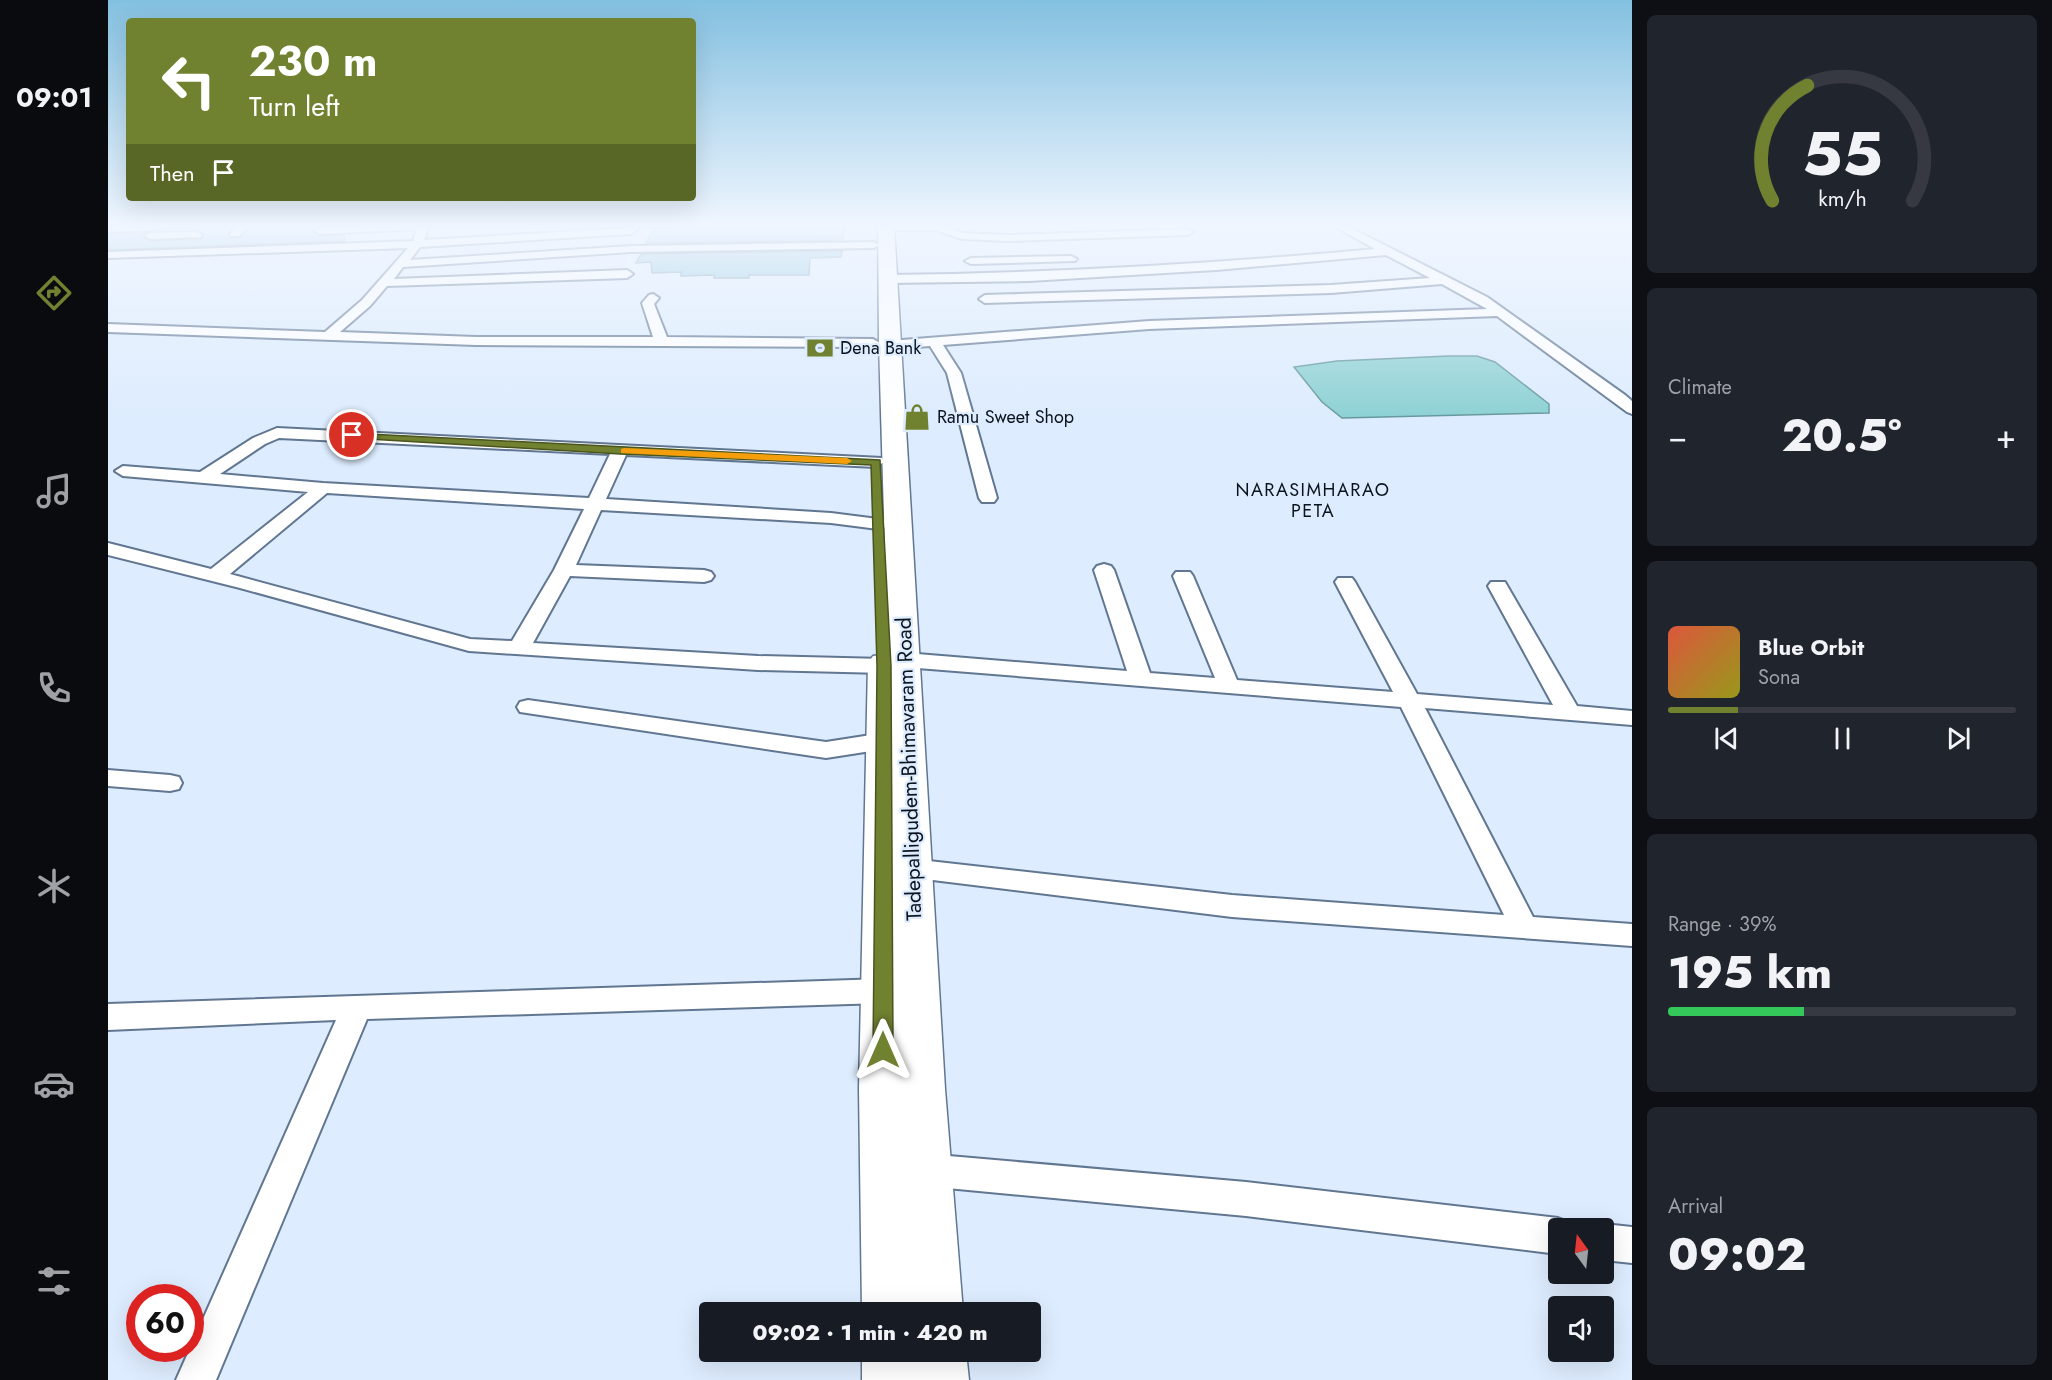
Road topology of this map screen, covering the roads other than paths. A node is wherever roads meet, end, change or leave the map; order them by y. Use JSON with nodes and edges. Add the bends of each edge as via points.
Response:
{"nodes":[{"id":1,"x":378,"y":289,"type":"edge"},
{"id":2,"x":881,"y":289,"type":"edge"},
{"id":3,"x":887,"y":289,"type":"edge"},
{"id":4,"x":981,"y":289,"type":"edge"},
{"id":5,"x":1126,"y":289,"type":"edge"},
{"id":6,"x":1318,"y":289,"type":"edge"},
{"id":7,"x":1461,"y":289,"type":"edge"},
{"id":8,"x":1133,"y":295,"type":"junction"},
{"id":9,"x":1118,"y":296,"type":"junction"},
{"id":10,"x":653,"y":298,"type":"dead end"},
{"id":11,"x":1499,"y":312,"type":"junction"},
{"id":12,"x":1149,"y":325,"type":"junction"},
{"id":13,"x":108,"y":328,"type":"edge"},
{"id":14,"x":327,"y":337,"type":"junction"},
{"id":15,"x":655,"y":341,"type":"junction"},
{"id":16,"x":935,"y":343,"type":"junction"},
{"id":17,"x":881,"y":344,"type":"junction"},
{"id":18,"x":1626,"y":398,"type":"edge"},
{"id":19,"x":1632,"y":409,"type":"edge"},
{"id":20,"x":620,"y":451,"type":"junction"},
{"id":21,"x":876,"y":462,"type":"junction"},
{"id":22,"x":123,"y":471,"type":"dead end"},
{"id":23,"x":203,"y":478,"type":"junction"},
{"id":24,"x":323,"y":488,"type":"junction"},
{"id":25,"x":988,"y":498,"type":"dead end"},
{"id":26,"x":594,"y":505,"type":"junction"},
{"id":27,"x":878,"y":524,"type":"junction"},
{"id":28,"x":108,"y":549,"type":"edge"},
{"id":29,"x":564,"y":570,"type":"junction"},
{"id":30,"x":1104,"y":570,"type":"dead end"},
{"id":31,"x":214,"y":576,"type":"junction"},
{"id":32,"x":704,"y":576,"type":"dead end"},
{"id":33,"x":1184,"y":576,"type":"dead end"},
{"id":34,"x":1346,"y":582,"type":"dead end"},
{"id":35,"x":1498,"y":586,"type":"dead end"},
{"id":36,"x":519,"y":648,"type":"junction"},
{"id":37,"x":895,"y":663,"type":"junction"},
{"id":38,"x":1141,"y":679,"type":"junction"},
{"id":39,"x":1229,"y":686,"type":"junction"},
{"id":40,"x":1409,"y":700,"type":"junction"},
{"id":41,"x":528,"y":707,"type":"dead end"},
{"id":42,"x":1569,"y":713,"type":"junction"},
{"id":43,"x":1632,"y":718,"type":"edge"},
{"id":44,"x":884,"y":741,"type":"junction"},
{"id":45,"x":108,"y":778,"type":"edge"},
{"id":46,"x":170,"y":783,"type":"dead end"},
{"id":47,"x":898,"y":868,"type":"junction"},
{"id":48,"x":1524,"y":927,"type":"junction"},
{"id":49,"x":1632,"y":935,"type":"edge"},
{"id":50,"x":883,"y":991,"type":"junction"},
{"id":51,"x":357,"y":1006,"type":"junction"},
{"id":52,"x":108,"y":1017,"type":"edge"},
{"id":53,"x":926,"y":1170,"type":"junction"},
{"id":54,"x":1548,"y":1235,"type":"edge"},
{"id":55,"x":1614,"y":1243,"type":"edge"},
{"id":56,"x":1632,"y":1245,"type":"edge"},
{"id":57,"x":890,"y":1302,"type":"edge"},
{"id":58,"x":934,"y":1302,"type":"edge"},
{"id":59,"x":891,"y":1362,"type":"edge"},
{"id":60,"x":938,"y":1362,"type":"edge"},
{"id":61,"x":196,"y":1380,"type":"edge"},
{"id":62,"x":892,"y":1380,"type":"edge"},
{"id":63,"x":939,"y":1380,"type":"edge"}],
"edges":[{"from":1,"to":14,"type":"street"},
{"from":2,"to":17,"type":"main road"},
{"from":3,"to":17,"type":"main road","name":"Tadepalligudem-Bhimavaram Road"},
{"from":4,"to":9,"type":"street","via":[[987,304]]},
{"from":5,"to":8,"type":"street"},
{"from":6,"to":8,"type":"street"},
{"from":7,"to":11,"type":"street"},
{"from":8,"to":9,"type":"street"},
{"from":9,"to":12,"type":"street"},
{"from":10,"to":15,"type":"street","via":[[648,303],[661,340]]},
{"from":11,"to":12,"type":"street"},
{"from":11,"to":18,"type":"street"},
{"from":12,"to":16,"type":"street"},
{"from":13,"to":14,"type":"street"},
{"from":14,"to":15,"type":"street"},
{"from":15,"to":17,"type":"street"},
{"from":16,"to":17,"type":"street"},
{"from":16,"to":25,"type":"street","via":[[954,373]]},
{"from":17,"to":21,"type":"main road"},
{"from":17,"to":37,"type":"main road","name":"Tadepalligudem-Bhimavaram Road"},
{"from":18,"to":19,"type":"street"},
{"from":20,"to":21,"type":"street"},
{"from":20,"to":23,"type":"street","via":[[277,433]]},
{"from":20,"to":26,"type":"street"},
{"from":21,"to":27,"type":"main road"},
{"from":22,"to":23,"type":"street"},
{"from":23,"to":24,"type":"street"},
{"from":24,"to":26,"type":"street"},
{"from":24,"to":31,"type":"street"},
{"from":26,"to":27,"type":"street"},
{"from":26,"to":29,"type":"street"},
{"from":27,"to":37,"type":"main road"},
{"from":28,"to":31,"type":"street"},
{"from":29,"to":32,"type":"street"},
{"from":29,"to":36,"type":"street"},
{"from":30,"to":38,"type":"street"},
{"from":31,"to":36,"type":"street","via":[[469,645]]},
{"from":33,"to":39,"type":"street"},
{"from":34,"to":40,"type":"street"},
{"from":35,"to":42,"type":"street"},
{"from":36,"to":37,"type":"street","via":[[758,663]]},
{"from":37,"to":38,"type":"street"},
{"from":37,"to":44,"type":"main road"},
{"from":37,"to":47,"type":"main road","name":"Tadepalligudem-Bhimavaram Road"},
{"from":38,"to":39,"type":"street"},
{"from":39,"to":40,"type":"street"},
{"from":40,"to":42,"type":"street"},
{"from":40,"to":48,"type":"street"},
{"from":41,"to":44,"type":"street","via":[[826,750]]},
{"from":42,"to":43,"type":"street"},
{"from":44,"to":47,"type":"main road"},
{"from":45,"to":46,"type":"street"},
{"from":47,"to":48,"type":"street","via":[[1232,906]]},
{"from":47,"to":50,"type":"main road"},
{"from":47,"to":53,"type":"main road","name":"Tadepalligudem-Bhimavaram Road"},
{"from":48,"to":49,"type":"street"},
{"from":50,"to":51,"type":"street"},
{"from":50,"to":57,"type":"main road"},
{"from":51,"to":52,"type":"street"},
{"from":51,"to":61,"type":"street"},
{"from":53,"to":54,"type":"street","via":[[1246,1199]]},
{"from":53,"to":58,"type":"main road","name":"Tadepalligudem-Bhimavaram Road"},
{"from":55,"to":56,"type":"street"},
{"from":59,"to":62,"type":"main road"},
{"from":60,"to":63,"type":"main road"}]}
